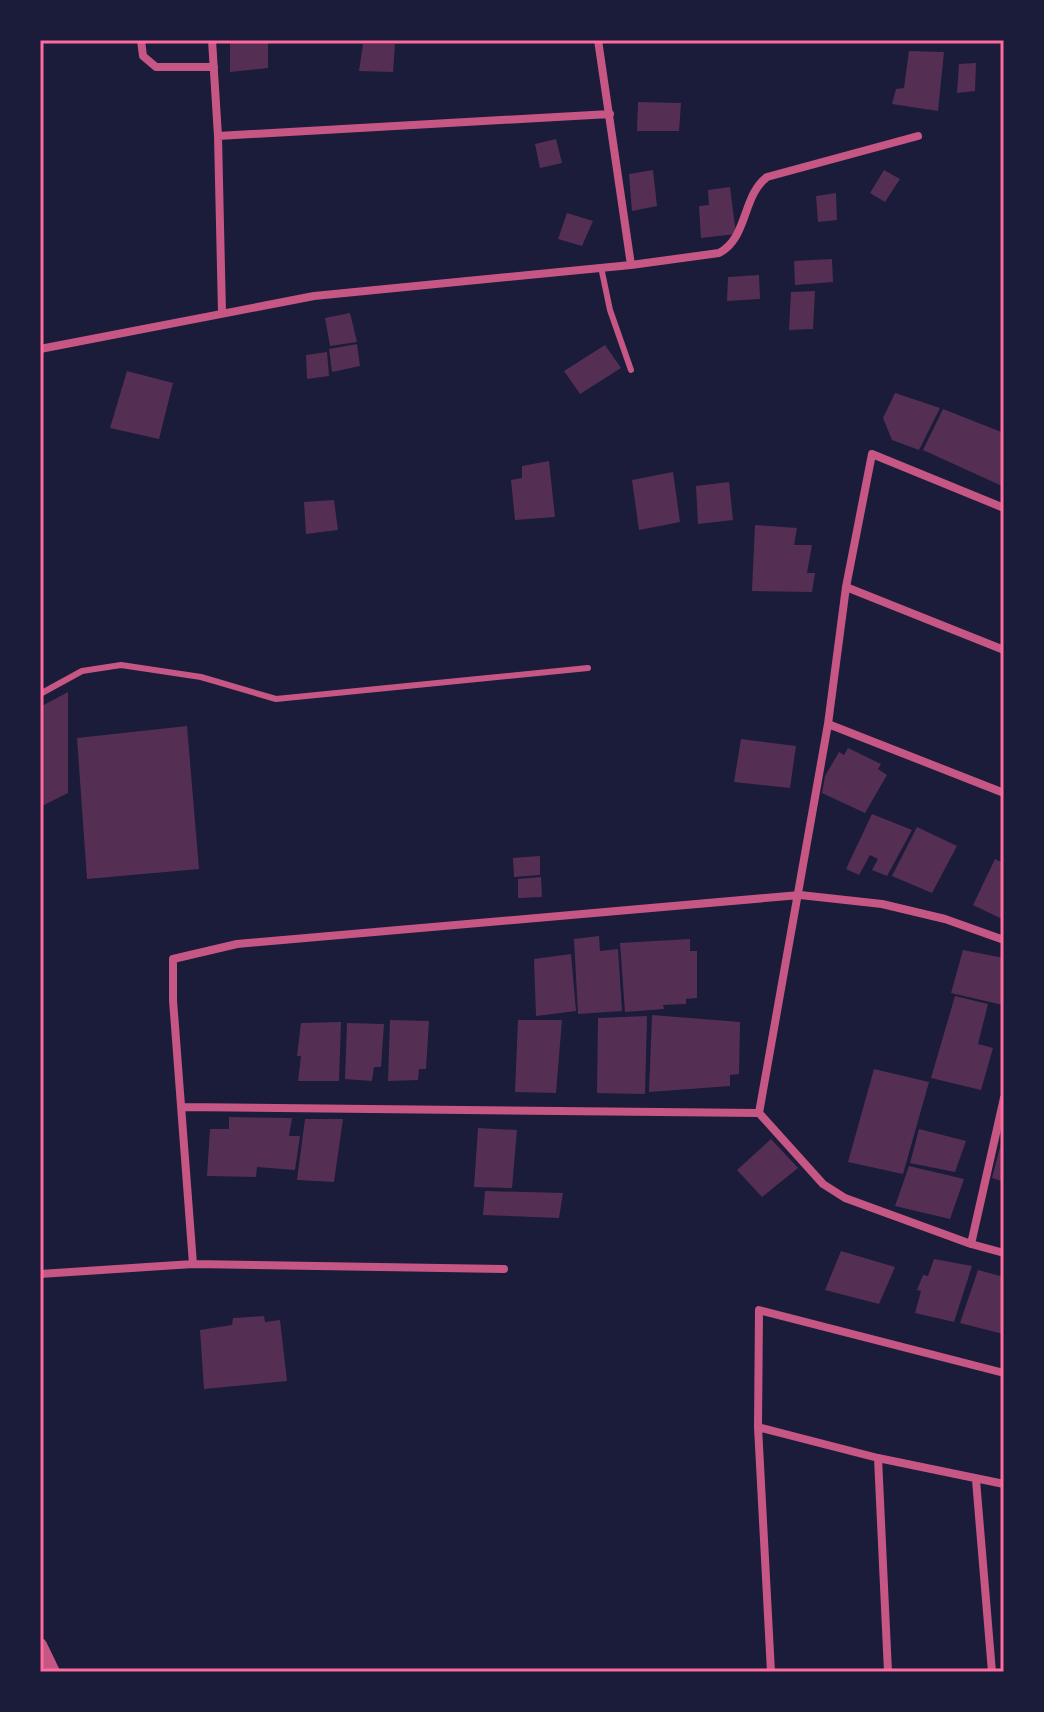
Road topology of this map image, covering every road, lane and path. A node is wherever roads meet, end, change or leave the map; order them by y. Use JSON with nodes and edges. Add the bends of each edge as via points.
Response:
{"nodes":[{"id":1,"x":141,"y":40,"type":"edge"},
{"id":2,"x":212,"y":40,"type":"edge"},
{"id":3,"x":598,"y":40,"type":"edge"},
{"id":4,"x":214,"y":67,"type":"junction"},
{"id":5,"x":610,"y":114,"type":"junction"},
{"id":6,"x":218,"y":136,"type":"junction"},
{"id":7,"x":918,"y":136,"type":"dead end"},
{"id":8,"x":631,"y":265,"type":"junction"},
{"id":9,"x":601,"y":267,"type":"junction"},
{"id":10,"x":222,"y":313,"type":"junction"},
{"id":11,"x":40,"y":349,"type":"edge"},
{"id":12,"x":631,"y":370,"type":"dead end"},
{"id":13,"x":1004,"y":508,"type":"edge"},
{"id":14,"x":846,"y":587,"type":"junction"},
{"id":15,"x":1004,"y":650,"type":"edge"},
{"id":16,"x":588,"y":668,"type":"dead end"},
{"id":17,"x":40,"y":694,"type":"edge"},
{"id":18,"x":828,"y":724,"type":"junction"},
{"id":19,"x":1004,"y":793,"type":"edge"},
{"id":20,"x":800,"y":895,"type":"junction"},
{"id":21,"x":1004,"y":940,"type":"edge"},
{"id":22,"x":1004,"y":1098,"type":"edge"},
{"id":23,"x":182,"y":1107,"type":"junction"},
{"id":24,"x":759,"y":1113,"type":"junction"},
{"id":25,"x":1002,"y":1115,"type":"edge"},
{"id":26,"x":971,"y":1244,"type":"junction"},
{"id":27,"x":1004,"y":1253,"type":"edge"},
{"id":28,"x":193,"y":1264,"type":"junction"},
{"id":29,"x":504,"y":1269,"type":"dead end"},
{"id":30,"x":40,"y":1274,"type":"edge"},
{"id":31,"x":1004,"y":1373,"type":"edge"},
{"id":32,"x":758,"y":1427,"type":"junction"},
{"id":33,"x":878,"y":1458,"type":"junction"},
{"id":34,"x":976,"y":1480,"type":"junction"},
{"id":35,"x":1004,"y":1484,"type":"edge"},
{"id":36,"x":40,"y":1645,"type":"edge"},
{"id":37,"x":51,"y":1668,"type":"edge"},
{"id":38,"x":771,"y":1672,"type":"edge"},
{"id":39,"x":888,"y":1672,"type":"edge"},
{"id":40,"x":992,"y":1672,"type":"edge"}],
"edges":[{"from":1,"to":4,"type":"street","via":[[143,56],[156,67]]},
{"from":2,"to":4,"type":"street"},
{"from":3,"to":5,"type":"street"},
{"from":4,"to":6,"type":"street"},
{"from":5,"to":6,"type":"street"},
{"from":5,"to":8,"type":"street"},
{"from":6,"to":10,"type":"street"},
{"from":7,"to":8,"type":"street","via":[[767,177],[729,249]]},
{"from":8,"to":9,"type":"street"},
{"from":9,"to":10,"type":"street","via":[[314,296]]},
{"from":9,"to":12,"type":"lane"},
{"from":10,"to":11,"type":"street"},
{"from":13,"to":14,"type":"street","via":[[872,454]]},
{"from":14,"to":15,"type":"street"},
{"from":14,"to":18,"type":"street"},
{"from":16,"to":17,"type":"lane","via":[[276,699],[201,677],[121,665],[82,671]]},
{"from":18,"to":19,"type":"street"},
{"from":18,"to":20,"type":"street"},
{"from":20,"to":21,"type":"street","via":[[882,904]]},
{"from":20,"to":23,"type":"street","via":[[237,944],[173,959]]},
{"from":20,"to":24,"type":"street"},
{"from":22,"to":25,"type":"street"},
{"from":23,"to":24,"type":"street"},
{"from":23,"to":28,"type":"street"},
{"from":24,"to":26,"type":"street","via":[[823,1184],[845,1198]]},
{"from":25,"to":26,"type":"street"},
{"from":26,"to":27,"type":"street"},
{"from":28,"to":29,"type":"street"},
{"from":28,"to":30,"type":"street"},
{"from":31,"to":32,"type":"street","via":[[759,1310]]},
{"from":32,"to":33,"type":"street"},
{"from":32,"to":38,"type":"street"},
{"from":33,"to":34,"type":"street"},
{"from":33,"to":39,"type":"street"},
{"from":34,"to":35,"type":"street"},
{"from":34,"to":40,"type":"street"},
{"from":36,"to":37,"type":"street"}]}
